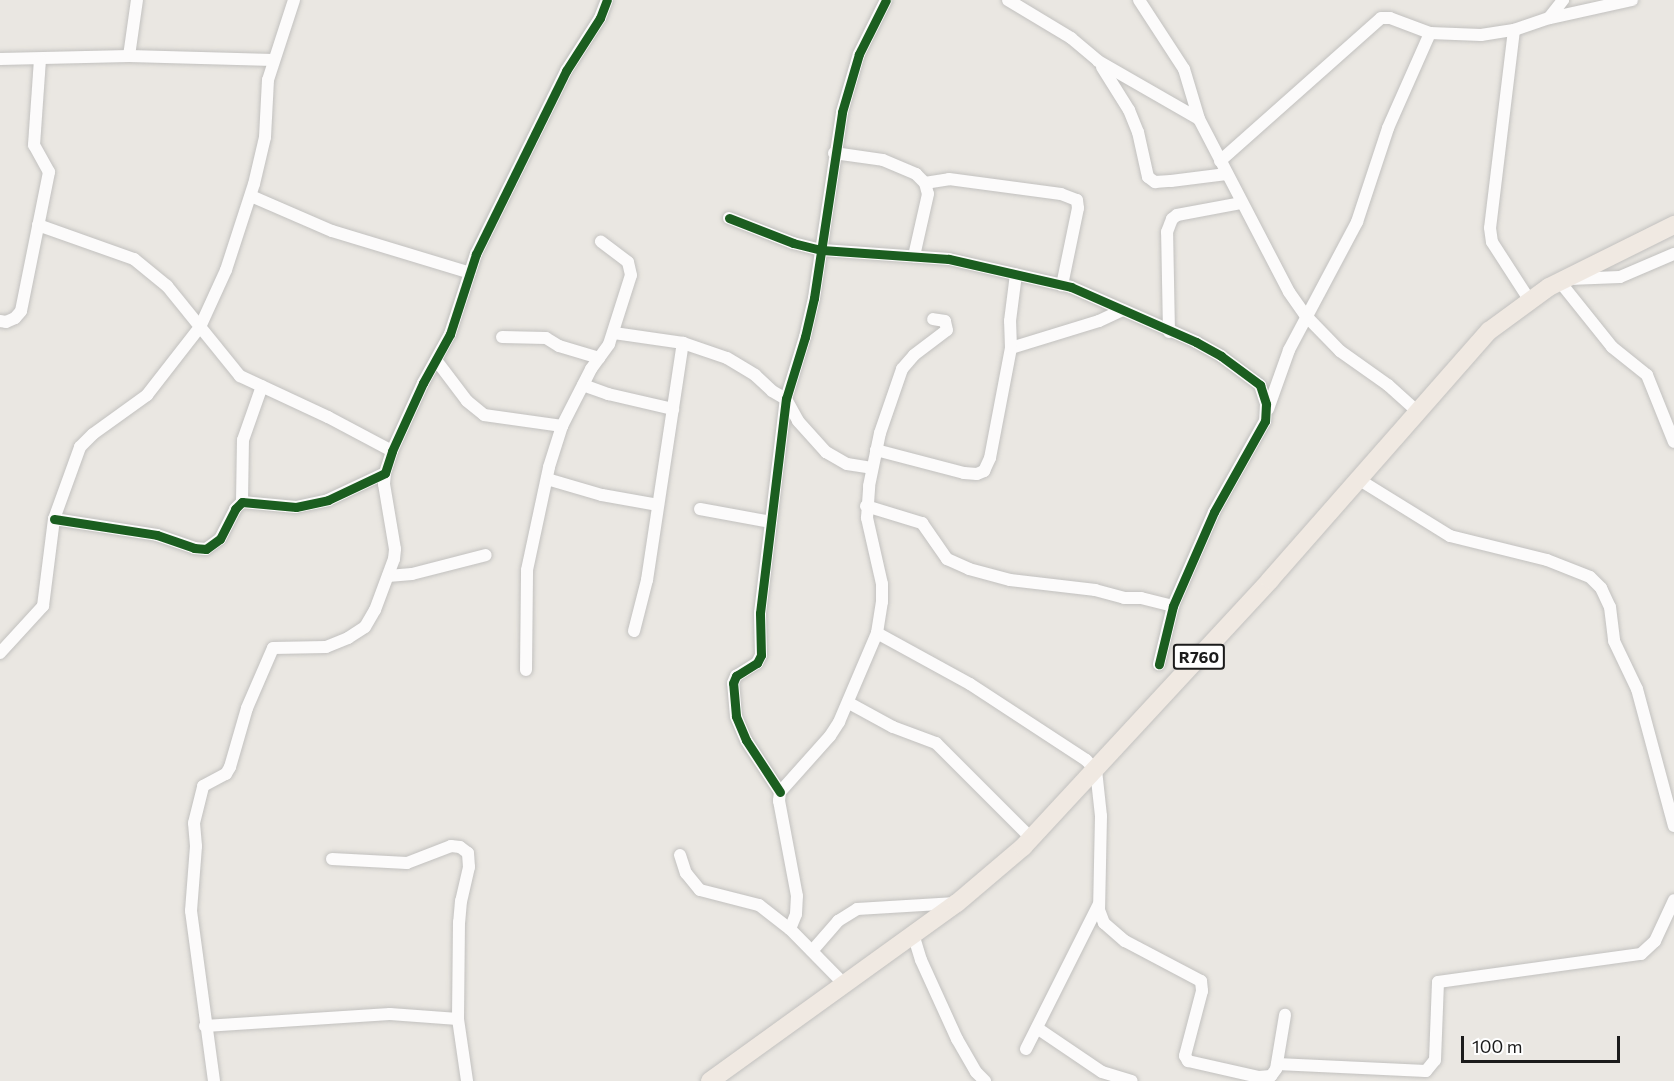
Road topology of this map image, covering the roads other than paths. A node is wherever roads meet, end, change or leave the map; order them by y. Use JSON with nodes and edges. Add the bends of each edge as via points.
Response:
{"nodes":[{"id":1,"x":137,"y":0,"type":"edge"},
{"id":2,"x":294,"y":0,"type":"edge"},
{"id":3,"x":607,"y":0,"type":"edge"},
{"id":4,"x":886,"y":0,"type":"edge"},
{"id":5,"x":1008,"y":0,"type":"edge"},
{"id":6,"x":1138,"y":0,"type":"edge"},
{"id":7,"x":1563,"y":0,"type":"edge"},
{"id":8,"x":1632,"y":0,"type":"edge"},
{"id":9,"x":1549,"y":18,"type":"junction"},
{"id":10,"x":1514,"y":30,"type":"junction"},
{"id":11,"x":1430,"y":33,"type":"junction"},
{"id":12,"x":129,"y":56,"type":"junction"},
{"id":13,"x":0,"y":59,"type":"edge"},
{"id":14,"x":40,"y":59,"type":"junction"},
{"id":15,"x":273,"y":60,"type":"junction"},
{"id":16,"x":1098,"y":61,"type":"junction"},
{"id":17,"x":1199,"y":118,"type":"junction"},
{"id":18,"x":834,"y":153,"type":"junction"},
{"id":19,"x":1220,"y":161,"type":"junction"},
{"id":20,"x":1227,"y":174,"type":"junction"},
{"id":21,"x":925,"y":183,"type":"junction"},
{"id":22,"x":251,"y":196,"type":"junction"},
{"id":23,"x":1242,"y":203,"type":"junction"},
{"id":24,"x":729,"y":218,"type":"dead end"},
{"id":25,"x":38,"y":225,"type":"junction"},
{"id":26,"x":1674,"y":225,"type":"edge"},
{"id":27,"x":601,"y":242,"type":"dead end"},
{"id":28,"x":822,"y":250,"type":"junction"},
{"id":29,"x":1674,"y":254,"type":"edge"},
{"id":30,"x":914,"y":256,"type":"junction"},
{"id":31,"x":470,"y":273,"type":"junction"},
{"id":32,"x":1016,"y":274,"type":"junction"},
{"id":33,"x":1564,"y":280,"type":"junction"},
{"id":34,"x":1062,"y":285,"type":"junction"},
{"id":35,"x":1530,"y":301,"type":"junction"},
{"id":36,"x":1123,"y":310,"type":"junction"},
{"id":37,"x":1306,"y":316,"type":"junction"},
{"id":38,"x":933,"y":319,"type":"dead end"},
{"id":39,"x":0,"y":321,"type":"edge"},
{"id":40,"x":200,"y":327,"type":"junction"},
{"id":41,"x":1169,"y":332,"type":"junction"},
{"id":42,"x":614,"y":333,"type":"junction"},
{"id":43,"x":502,"y":337,"type":"dead end"},
{"id":44,"x":683,"y":343,"type":"junction"},
{"id":45,"x":1011,"y":348,"type":"junction"},
{"id":46,"x":599,"y":358,"type":"junction"},
{"id":47,"x":436,"y":360,"type":"junction"},
{"id":48,"x":583,"y":385,"type":"junction"},
{"id":49,"x":262,"y":386,"type":"junction"},
{"id":50,"x":786,"y":399,"type":"junction"},
{"id":51,"x":673,"y":408,"type":"junction"},
{"id":52,"x":1417,"y":411,"type":"junction"},
{"id":53,"x":1267,"y":413,"type":"junction"},
{"id":54,"x":562,"y":426,"type":"junction"},
{"id":55,"x":1674,"y":442,"type":"edge"},
{"id":56,"x":876,"y":450,"type":"junction"},
{"id":57,"x":392,"y":451,"type":"junction"},
{"id":58,"x":872,"y":468,"type":"junction"},
{"id":59,"x":385,"y":473,"type":"junction"},
{"id":60,"x":547,"y":479,"type":"junction"},
{"id":61,"x":1358,"y":480,"type":"junction"},
{"id":62,"x":242,"y":502,"type":"junction"},
{"id":63,"x":658,"y":505,"type":"junction"},
{"id":64,"x":866,"y":506,"type":"junction"},
{"id":65,"x":700,"y":509,"type":"dead end"},
{"id":66,"x":54,"y":519,"type":"junction"},
{"id":67,"x":771,"y":522,"type":"junction"},
{"id":68,"x":486,"y":555,"type":"dead end"},
{"id":69,"x":388,"y":576,"type":"junction"},
{"id":70,"x":1173,"y":606,"type":"junction"},
{"id":71,"x":634,"y":631,"type":"dead end"},
{"id":72,"x":877,"y":633,"type":"junction"},
{"id":73,"x":0,"y":652,"type":"edge"},
{"id":74,"x":1159,"y":664,"type":"dead end"},
{"id":75,"x":526,"y":670,"type":"dead end"},
{"id":76,"x":849,"y":703,"type":"junction"},
{"id":77,"x":1096,"y":770,"type":"junction"},
{"id":78,"x":780,"y":792,"type":"junction"},
{"id":79,"x":1674,"y":826,"type":"edge"},
{"id":80,"x":1031,"y":838,"type":"junction"},
{"id":81,"x":680,"y":855,"type":"dead end"},
{"id":82,"x":332,"y":859,"type":"dead end"},
{"id":83,"x":1674,"y":900,"type":"edge"},
{"id":84,"x":957,"y":903,"type":"junction"},
{"id":85,"x":1099,"y":904,"type":"junction"},
{"id":86,"x":790,"y":929,"type":"junction"},
{"id":87,"x":913,"y":934,"type":"junction"},
{"id":88,"x":812,"y":951,"type":"junction"},
{"id":89,"x":843,"y":983,"type":"junction"},
{"id":90,"x":1285,"y":1015,"type":"dead end"},
{"id":91,"x":458,"y":1019,"type":"junction"},
{"id":92,"x":205,"y":1026,"type":"junction"},
{"id":93,"x":1037,"y":1028,"type":"junction"},
{"id":94,"x":1026,"y":1049,"type":"dead end"},
{"id":95,"x":1276,"y":1064,"type":"junction"},
{"id":96,"x":214,"y":1081,"type":"edge"},
{"id":97,"x":467,"y":1081,"type":"edge"},
{"id":98,"x":710,"y":1081,"type":"edge"},
{"id":99,"x":985,"y":1081,"type":"edge"},
{"id":100,"x":1132,"y":1081,"type":"edge"}],
"edges":[{"from":1,"to":12,"type":"street"},
{"from":2,"to":15,"type":"street"},
{"from":3,"to":31,"type":"street","via":[[566,71]]},
{"from":4,"to":18,"type":"street","via":[[853,69]]},
{"from":5,"to":16,"type":"street","via":[[1071,38]]},
{"from":6,"to":17,"type":"street","via":[[1184,69]]},
{"from":7,"to":9,"type":"street"},
{"from":8,"to":9,"type":"street"},
{"from":9,"to":10,"type":"street"},
{"from":10,"to":11,"type":"street","via":[[1481,35]]},
{"from":10,"to":35,"type":"street","via":[[1490,228],[1492,242]]},
{"from":11,"to":19,"type":"street","via":[[1390,18],[1379,19]]},
{"from":11,"to":37,"type":"street","via":[[1388,128],[1358,222]]},
{"from":12,"to":14,"type":"street"},
{"from":12,"to":15,"type":"street"},
{"from":13,"to":14,"type":"street"},
{"from":14,"to":25,"type":"street","via":[[34,145],[49,172]]},
{"from":15,"to":22,"type":"street","via":[[265,137]]},
{"from":16,"to":17,"type":"street"},
{"from":16,"to":20,"type":"street","via":[[1130,110],[1148,177],[1155,182]]},
{"from":17,"to":19,"type":"street"},
{"from":18,"to":21,"type":"street","via":[[883,160],[916,174]]},
{"from":18,"to":28,"type":"street"},
{"from":19,"to":20,"type":"street"},
{"from":20,"to":23,"type":"street"},
{"from":21,"to":30,"type":"street","via":[[928,194]]},
{"from":21,"to":34,"type":"street","via":[[949,179],[1061,194],[1077,200]]},
{"from":22,"to":31,"type":"street","via":[[332,231]]},
{"from":22,"to":40,"type":"street","via":[[226,270]]},
{"from":23,"to":37,"type":"street"},
{"from":23,"to":41,"type":"street","via":[[1172,219],[1167,232]]},
{"from":24,"to":28,"type":"street"},
{"from":25,"to":39,"type":"street","via":[[21,311],[15,318]]},
{"from":25,"to":40,"type":"street","via":[[135,259],[167,286]]},
{"from":26,"to":33,"type":"main road","number":"R760"},
{"from":27,"to":42,"type":"street","via":[[628,262],[631,275]]},
{"from":28,"to":30,"type":"street"},
{"from":28,"to":50,"type":"street","via":[[805,338]]},
{"from":29,"to":33,"type":"street","via":[[1620,277]]},
{"from":30,"to":32,"type":"street","via":[[949,259]]},
{"from":31,"to":47,"type":"street","via":[[450,334]]},
{"from":32,"to":34,"type":"street"},
{"from":32,"to":45,"type":"street"},
{"from":33,"to":35,"type":"main road","number":"R760"},
{"from":33,"to":55,"type":"street","via":[[1612,347],[1647,375]]},
{"from":34,"to":36,"type":"street"},
{"from":35,"to":52,"type":"main road","number":"R760","via":[[1489,330]]},
{"from":36,"to":41,"type":"street"},
{"from":36,"to":45,"type":"street"},
{"from":37,"to":52,"type":"street","via":[[1340,351]]},
{"from":37,"to":53,"type":"street","via":[[1289,350]]},
{"from":38,"to":56,"type":"street","via":[[945,321],[947,330],[902,369]]},
{"from":40,"to":49,"type":"street","via":[[240,376]]},
{"from":40,"to":66,"type":"street","via":[[147,395],[80,447]]},
{"from":41,"to":53,"type":"street","via":[[1221,356],[1260,385]]},
{"from":42,"to":44,"type":"street"},
{"from":42,"to":46,"type":"street"},
{"from":43,"to":46,"type":"street","via":[[546,338]]},
{"from":44,"to":50,"type":"street","via":[[728,358]]},
{"from":44,"to":51,"type":"street"},
{"from":45,"to":56,"type":"street","via":[[990,458],[984,471],[955,471]]},
{"from":46,"to":48,"type":"street"},
{"from":47,"to":54,"type":"street","via":[[467,401],[484,415]]},
{"from":47,"to":57,"type":"street"},
{"from":48,"to":51,"type":"street"},
{"from":48,"to":54,"type":"street"},
{"from":49,"to":57,"type":"street"},
{"from":49,"to":62,"type":"street","via":[[243,440]]},
{"from":50,"to":58,"type":"street","via":[[798,421],[826,452],[848,464]]},
{"from":50,"to":67,"type":"street"},
{"from":51,"to":63,"type":"street"},
{"from":52,"to":61,"type":"main road","number":"R760"},
{"from":53,"to":70,"type":"street","via":[[1214,512]]},
{"from":54,"to":60,"type":"street"},
{"from":56,"to":58,"type":"street"},
{"from":57,"to":59,"type":"street"},
{"from":58,"to":64,"type":"street"},
{"from":59,"to":62,"type":"street","via":[[328,500],[296,507]]},
{"from":59,"to":69,"type":"street","via":[[395,549]]},
{"from":60,"to":63,"type":"street","via":[[602,495]]},
{"from":60,"to":75,"type":"street","via":[[527,570]]},
{"from":61,"to":77,"type":"main road","number":"R760"},
{"from":61,"to":79,"type":"street","via":[[1450,536],[1547,560],[1590,577],[1601,588],[1610,607],[1614,641],[1637,689]]},
{"from":62,"to":66,"type":"street","via":[[220,539],[206,549],[157,535]]},
{"from":63,"to":71,"type":"street","via":[[647,580]]},
{"from":64,"to":70,"type":"street","via":[[922,523],[947,559],[969,569],[1010,580],[1095,590]]},
{"from":64,"to":72,"type":"street","via":[[870,541],[882,584]]},
{"from":65,"to":67,"type":"street"},
{"from":66,"to":73,"type":"street","via":[[43,606]]},
{"from":67,"to":78,"type":"street","via":[[760,613],[761,655],[757,663],[736,676],[733,692],[736,716],[746,740]]},
{"from":68,"to":69,"type":"street","via":[[412,574]]},
{"from":69,"to":92,"type":"street","via":[[365,627],[348,639],[326,647],[273,648],[247,708],[226,774],[203,786],[194,824],[196,846],[190,911]]},
{"from":70,"to":74,"type":"street"},
{"from":72,"to":76,"type":"street"},
{"from":72,"to":77,"type":"street","via":[[970,684]]},
{"from":76,"to":78,"type":"street","via":[[830,736]]},
{"from":76,"to":80,"type":"street","via":[[892,727],[936,743]]},
{"from":77,"to":80,"type":"main road","number":"R760"},
{"from":77,"to":85,"type":"street","via":[[1101,816]]},
{"from":78,"to":86,"type":"street","via":[[797,896]]},
{"from":80,"to":84,"type":"main road","number":"R760"},
{"from":81,"to":86,"type":"street","via":[[686,873],[700,890],[757,904]]},
{"from":82,"to":91,"type":"street","via":[[407,863],[451,846],[468,853],[459,922]]},
{"from":83,"to":95,"type":"street","via":[[1655,941],[1641,954],[1438,982],[1435,1060],[1426,1071]]},
{"from":84,"to":87,"type":"main road","number":"R760"},
{"from":84,"to":88,"type":"street","via":[[857,909],[838,921]]},
{"from":85,"to":93,"type":"street"},
{"from":85,"to":95,"type":"street","via":[[1104,923],[1125,941],[1201,981],[1202,991],[1185,1056],[1188,1061],[1259,1077],[1271,1076]]},
{"from":86,"to":88,"type":"street"},
{"from":87,"to":89,"type":"main road","number":"R760"},
{"from":87,"to":99,"type":"street","via":[[957,1040]]},
{"from":88,"to":89,"type":"street"},
{"from":89,"to":98,"type":"main road","number":"R760"},
{"from":90,"to":95,"type":"street"},
{"from":91,"to":92,"type":"street","via":[[390,1014]]},
{"from":91,"to":97,"type":"street"},
{"from":92,"to":96,"type":"street"},
{"from":93,"to":94,"type":"street"},
{"from":93,"to":100,"type":"street","via":[[1101,1072]]}]}
